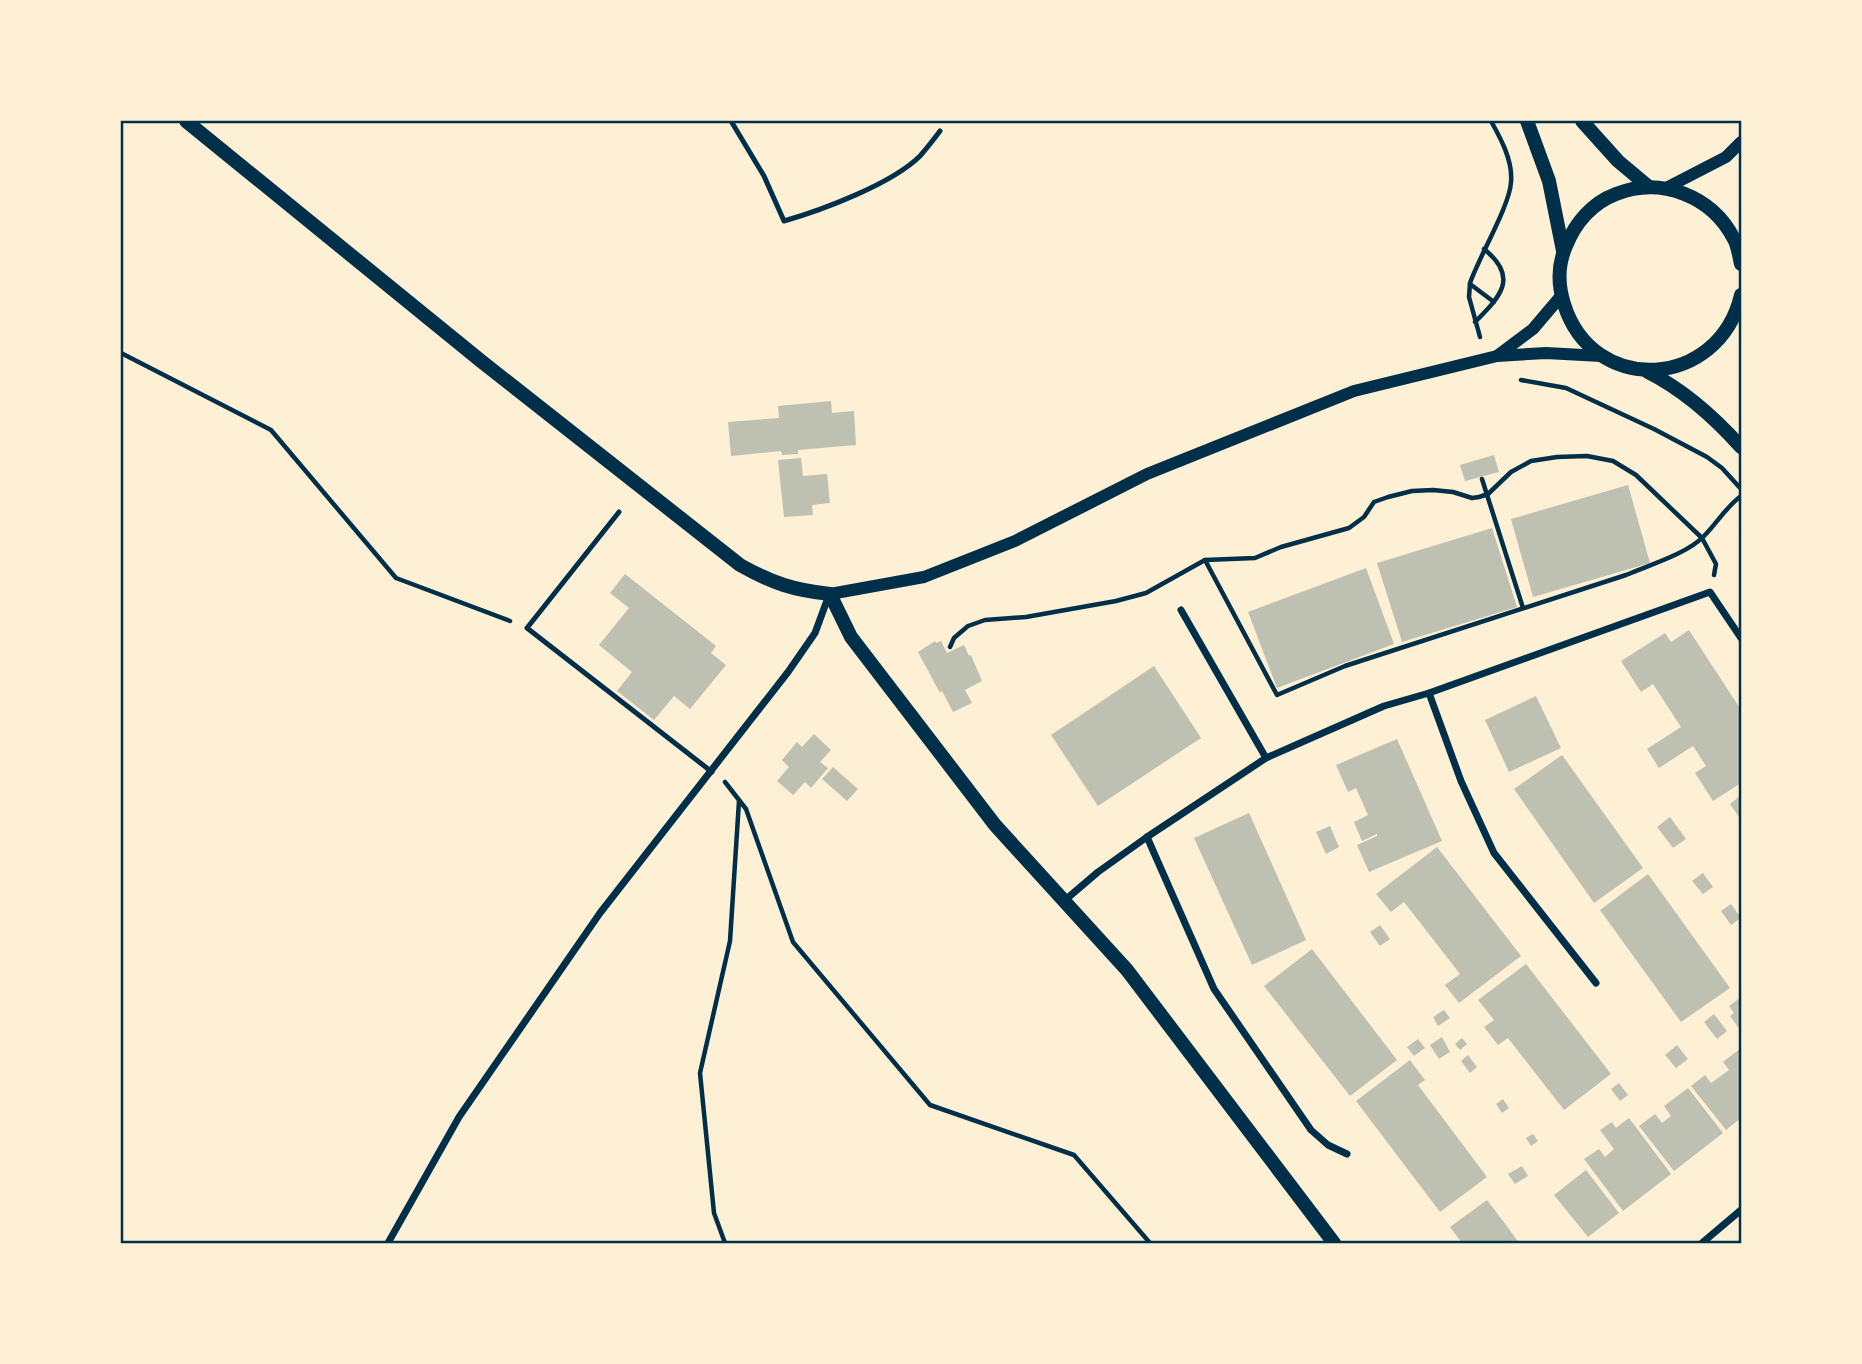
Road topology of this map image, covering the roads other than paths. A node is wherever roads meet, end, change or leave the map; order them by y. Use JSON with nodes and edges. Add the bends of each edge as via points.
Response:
{"nodes":[{"id":1,"x":186,"y":121,"type":"edge"},
{"id":2,"x":731,"y":121,"type":"edge"},
{"id":3,"x":1527,"y":121,"type":"edge"},
{"id":4,"x":1582,"y":121,"type":"edge"},
{"id":5,"x":940,"y":131,"type":"dead end"},
{"id":6,"x":1741,"y":142,"type":"edge"},
{"id":7,"x":1648,"y":187,"type":"junction"},
{"id":8,"x":1666,"y":188,"type":"junction"},
{"id":9,"x":1563,"y":253,"type":"junction"},
{"id":10,"x":1741,"y":264,"type":"edge"},
{"id":11,"x":1561,"y":296,"type":"junction"},
{"id":12,"x":1740,"y":308,"type":"edge"},
{"id":13,"x":1497,"y":356,"type":"junction"},
{"id":14,"x":1601,"y":356,"type":"junction"},
{"id":15,"x":1643,"y":370,"type":"junction"},
{"id":16,"x":1741,"y":447,"type":"edge"},
{"id":17,"x":619,"y":512,"type":"dead end"},
{"id":18,"x":830,"y":594,"type":"junction"},
{"id":19,"x":1181,"y":610,"type":"dead end"},
{"id":20,"x":1741,"y":639,"type":"edge"},
{"id":21,"x":1429,"y":693,"type":"junction"},
{"id":22,"x":1266,"y":758,"type":"junction"},
{"id":23,"x":712,"y":772,"type":"junction"},
{"id":24,"x":1147,"y":837,"type":"junction"},
{"id":25,"x":1063,"y":901,"type":"junction"},
{"id":26,"x":1597,"y":984,"type":"dead end"},
{"id":27,"x":1347,"y":1154,"type":"dead end"},
{"id":28,"x":1741,"y":1210,"type":"edge"},
{"id":29,"x":388,"y":1243,"type":"edge"},
{"id":30,"x":1334,"y":1243,"type":"edge"},
{"id":31,"x":1702,"y":1243,"type":"edge"}],
"edges":[{"from":1,"to":18,"type":"main road","via":[[740,565],[772,583]]},
{"from":2,"to":5,"type":"lane","via":[[784,221],[825,209],[890,176],[918,158]]},
{"from":3,"to":9,"type":"main road","via":[[1549,181]]},
{"from":4,"to":7,"type":"main road"},
{"from":6,"to":8,"type":"street","via":[[1726,157]]},
{"from":7,"to":8,"type":"main road"},
{"from":7,"to":9,"type":"main road","via":[[1598,204],[1577,225]]},
{"from":8,"to":10,"type":"main road","via":[[1693,197],[1725,223]]},
{"from":9,"to":11,"type":"main road"},
{"from":11,"to":13,"type":"street","via":[[1533,329]]},
{"from":11,"to":14,"type":"main road","via":[[1576,331]]},
{"from":12,"to":15,"type":"main road","via":[[1707,352],[1680,366]]},
{"from":13,"to":14,"type":"street"},
{"from":13,"to":18,"type":"street","via":[[1354,391],[1147,474],[1015,541],[924,577]]},
{"from":14,"to":15,"type":"main road"},
{"from":15,"to":16,"type":"main road","via":[[1691,399]]},
{"from":17,"to":23,"type":"lane","via":[[527,628]]},
{"from":18,"to":23,"type":"street","via":[[815,634]]},
{"from":18,"to":25,"type":"main road","via":[[854,641],[995,825]]},
{"from":19,"to":22,"type":"street"},
{"from":20,"to":21,"type":"street","via":[[1710,592]]},
{"from":21,"to":22,"type":"street","via":[[1384,706]]},
{"from":21,"to":26,"type":"street","via":[[1461,782],[1494,853]]},
{"from":22,"to":24,"type":"street"},
{"from":23,"to":29,"type":"street","via":[[600,913],[459,1116]]},
{"from":24,"to":25,"type":"street"},
{"from":24,"to":27,"type":"street","via":[[1214,989],[1311,1130]]},
{"from":25,"to":30,"type":"main road","via":[[1127,970]]},
{"from":28,"to":31,"type":"street"}]}
